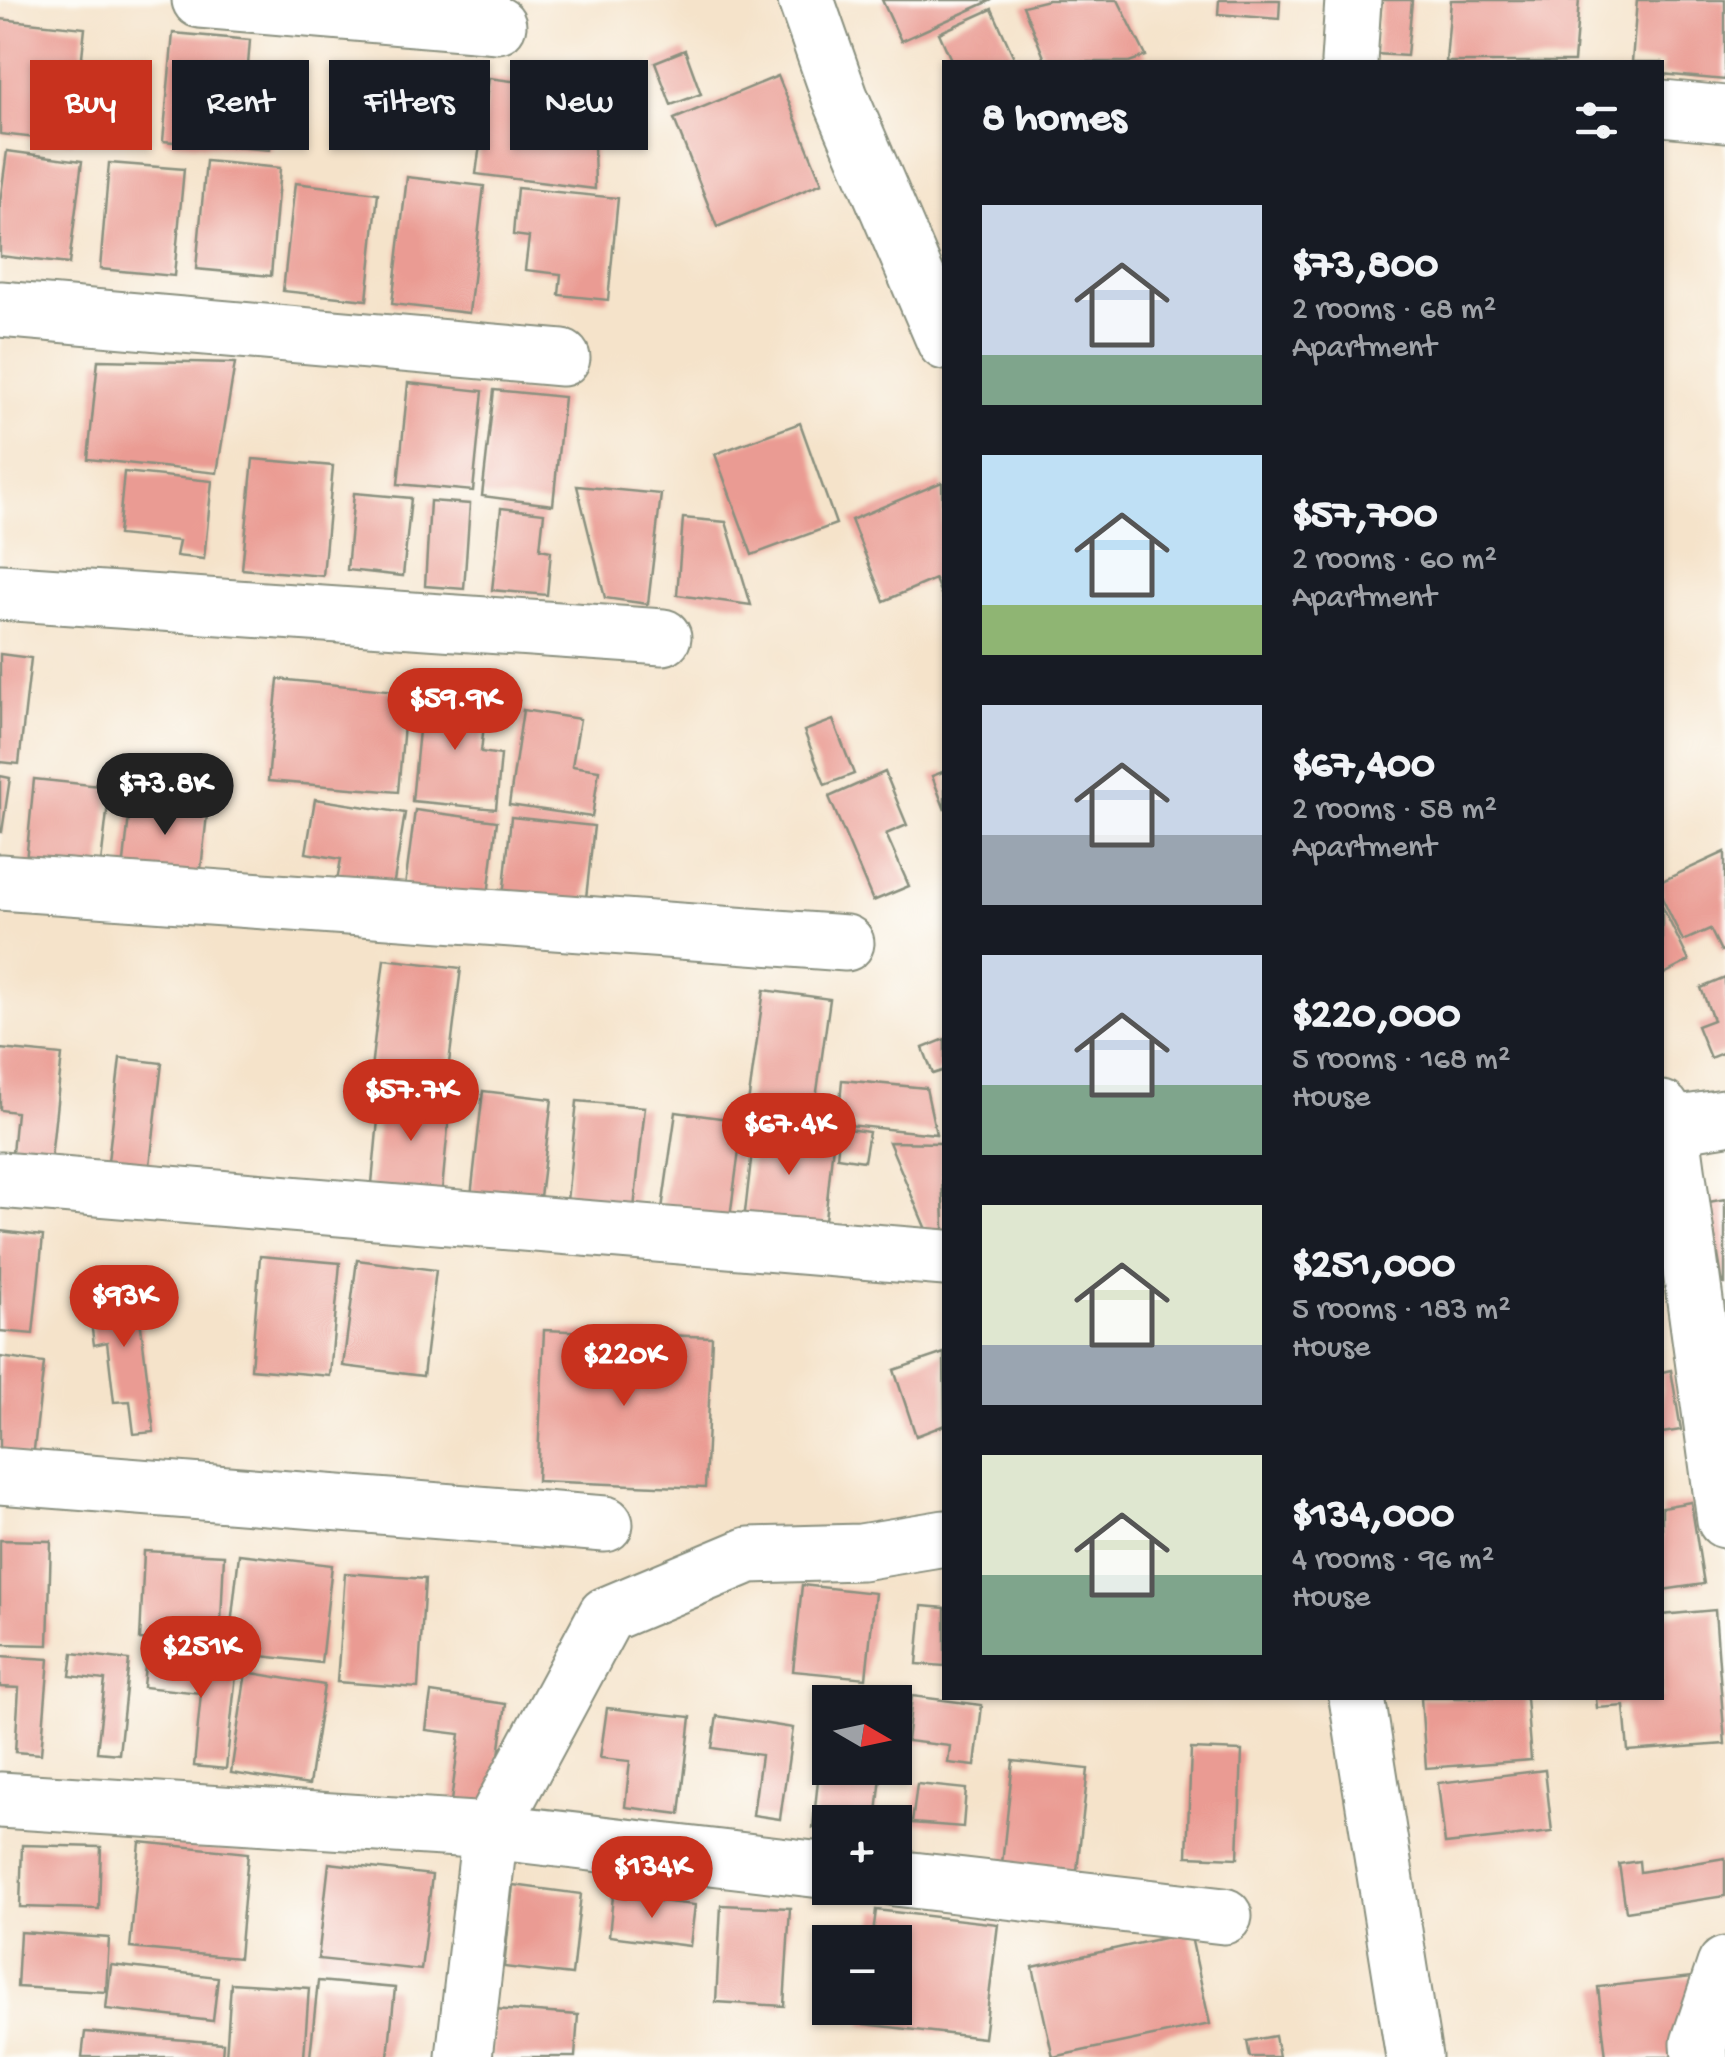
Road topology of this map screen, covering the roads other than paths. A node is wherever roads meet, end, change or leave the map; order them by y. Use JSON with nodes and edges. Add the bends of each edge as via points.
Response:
{"nodes":[{"id":1,"x":200,"y":0,"type":"edge"},
{"id":2,"x":806,"y":0,"type":"edge"},
{"id":3,"x":1353,"y":0,"type":"edge"},
{"id":4,"x":498,"y":25,"type":"dead end"},
{"id":5,"x":1350,"y":60,"type":"edge"},
{"id":6,"x":1664,"y":108,"type":"edge"},
{"id":7,"x":1725,"y":114,"type":"edge"},
{"id":8,"x":0,"y":309,"type":"edge"},
{"id":9,"x":942,"y":335,"type":"edge"},
{"id":10,"x":562,"y":358,"type":"dead end"},
{"id":11,"x":0,"y":592,"type":"edge"},
{"id":12,"x":663,"y":637,"type":"dead end"},
{"id":13,"x":0,"y":882,"type":"edge"},
{"id":14,"x":846,"y":943,"type":"dead end"},
{"id":15,"x":1725,"y":1117,"type":"edge"},
{"id":16,"x":1665,"y":1120,"type":"edge"},
{"id":17,"x":0,"y":1180,"type":"edge"},
{"id":18,"x":942,"y":1258,"type":"edge"},
{"id":19,"x":0,"y":1476,"type":"edge"},
{"id":20,"x":1725,"y":1520,"type":"edge"},
{"id":21,"x":605,"y":1524,"type":"dead end"},
{"id":22,"x":942,"y":1539,"type":"edge"},
{"id":23,"x":1357,"y":1700,"type":"edge"},
{"id":24,"x":0,"y":1800,"type":"edge"},
{"id":25,"x":490,"y":1831,"type":"junction"},
{"id":26,"x":812,"y":1869,"type":"edge"},
{"id":27,"x":912,"y":1880,"type":"edge"},
{"id":28,"x":1224,"y":1916,"type":"dead end"},
{"id":29,"x":1725,"y":1965,"type":"edge"},
{"id":30,"x":464,"y":2057,"type":"edge"},
{"id":31,"x":1414,"y":2057,"type":"edge"},
{"id":32,"x":1700,"y":2057,"type":"edge"}],
"edges":[{"from":1,"to":4,"type":"street"},
{"from":2,"to":9,"type":"street"},
{"from":3,"to":5,"type":"street"},
{"from":6,"to":7,"type":"street"},
{"from":8,"to":10,"type":"street"},
{"from":11,"to":12,"type":"street"},
{"from":13,"to":14,"type":"street"},
{"from":15,"to":16,"type":"street"},
{"from":16,"to":20,"type":"street"},
{"from":17,"to":18,"type":"street"},
{"from":19,"to":21,"type":"street"},
{"from":22,"to":25,"type":"street","via":[[862,1552],[749,1555],[606,1615]]},
{"from":23,"to":31,"type":"street"},
{"from":24,"to":25,"type":"street"},
{"from":25,"to":26,"type":"street"},
{"from":25,"to":30,"type":"street"},
{"from":27,"to":28,"type":"street"},
{"from":29,"to":32,"type":"street"}]}
